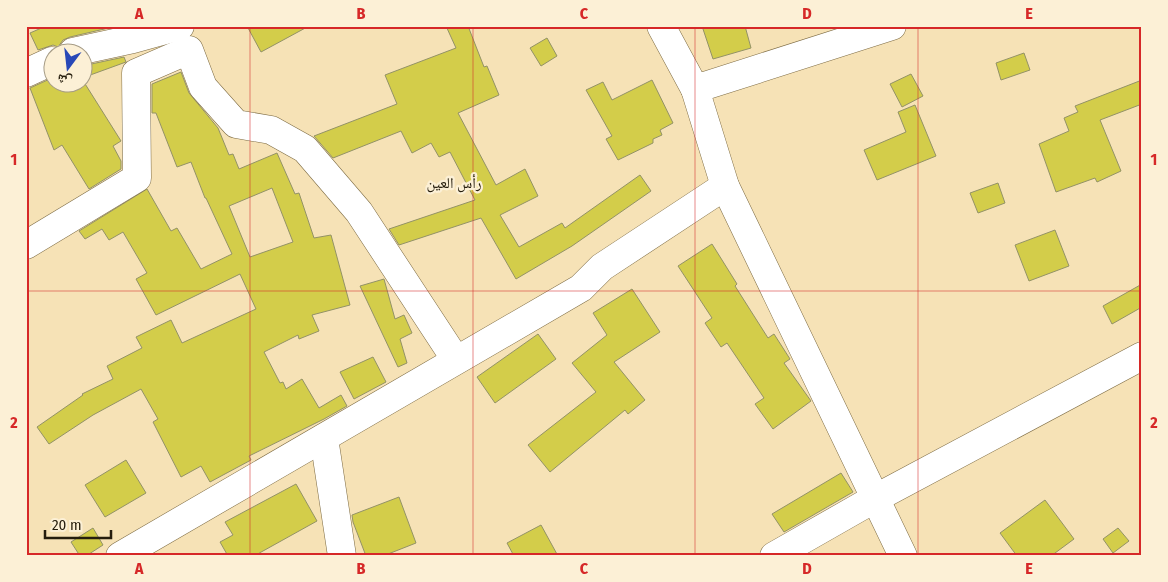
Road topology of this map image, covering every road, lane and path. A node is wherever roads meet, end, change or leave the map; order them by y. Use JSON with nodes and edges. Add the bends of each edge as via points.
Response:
{"nodes":[{"id":1,"x":661,"y":26,"type":"edge"},
{"id":2,"x":892,"y":26,"type":"edge"},
{"id":3,"x":188,"y":34,"type":"edge"},
{"id":4,"x":138,"y":38,"type":"junction"},
{"id":5,"x":92,"y":48,"type":"edge"},
{"id":6,"x":42,"y":66,"type":"edge"},
{"id":7,"x":136,"y":73,"type":"junction"},
{"id":8,"x":26,"y":74,"type":"edge"},
{"id":9,"x":695,"y":89,"type":"junction"},
{"id":10,"x":725,"y":186,"type":"junction"},
{"id":11,"x":26,"y":245,"type":"edge"},
{"id":12,"x":1142,"y":356,"type":"edge"},
{"id":13,"x":456,"y":360,"type":"junction"},
{"id":14,"x":324,"y":438,"type":"junction"},
{"id":15,"x":874,"y":499,"type":"junction"},
{"id":16,"x":120,"y":556,"type":"edge"},
{"id":17,"x":342,"y":556,"type":"edge"},
{"id":18,"x":774,"y":556,"type":"edge"},
{"id":19,"x":903,"y":556,"type":"edge"}],
"edges":[{"from":1,"to":9,"type":"street"},
{"from":2,"to":9,"type":"street"},
{"from":3,"to":4,"type":"street"},
{"from":3,"to":7,"type":"street"},
{"from":3,"to":13,"type":"street","via":[[203,87],[236,124],[271,130],[305,148],[360,212]]},
{"from":4,"to":5,"type":"street"},
{"from":4,"to":7,"type":"street"},
{"from":6,"to":8,"type":"street"},
{"from":7,"to":11,"type":"street","via":[[137,178]]},
{"from":9,"to":10,"type":"street"},
{"from":10,"to":13,"type":"street","via":[[602,267],[581,288]]},
{"from":10,"to":15,"type":"street"},
{"from":12,"to":15,"type":"street"},
{"from":13,"to":14,"type":"street"},
{"from":14,"to":16,"type":"street"},
{"from":14,"to":17,"type":"street"},
{"from":15,"to":18,"type":"street"},
{"from":15,"to":19,"type":"street"}]}
